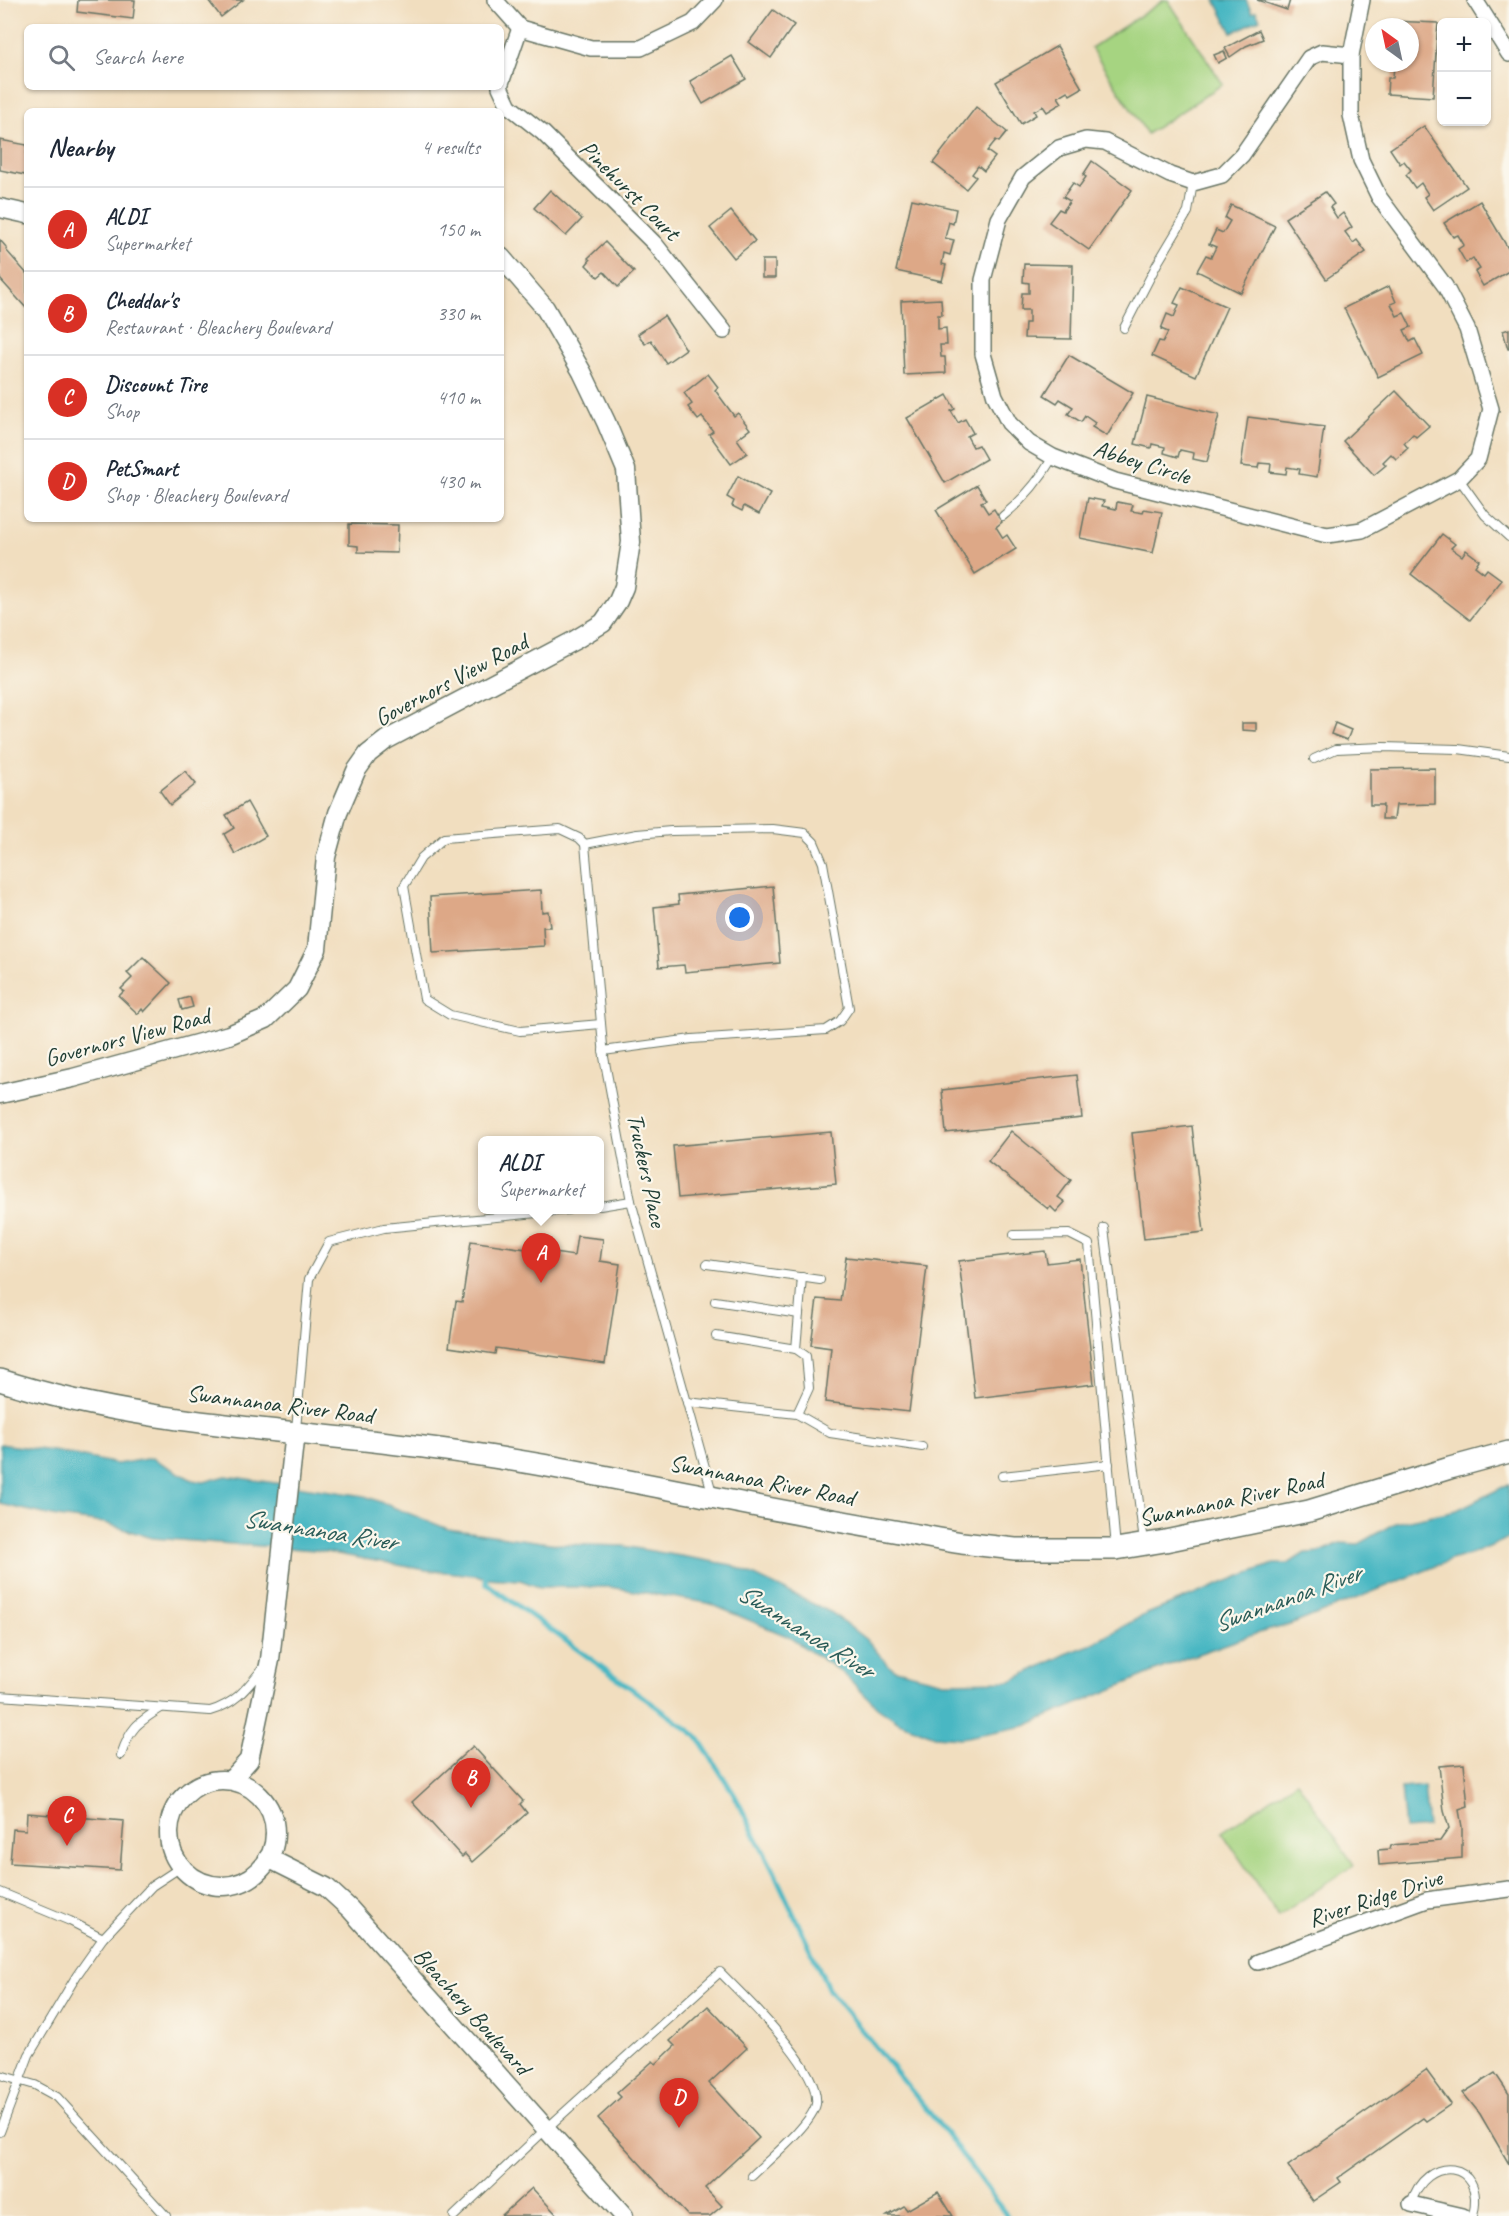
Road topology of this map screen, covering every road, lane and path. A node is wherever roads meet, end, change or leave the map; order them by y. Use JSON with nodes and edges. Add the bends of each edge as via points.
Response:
{"nodes":[{"id":1,"x":495,"y":0,"type":"edge"},
{"id":2,"x":715,"y":0,"type":"edge"},
{"id":3,"x":1362,"y":0,"type":"edge"},
{"id":4,"x":1475,"y":0,"type":"edge"},
{"id":5,"x":520,"y":28,"type":"junction"},
{"id":6,"x":1509,"y":54,"type":"edge"},
{"id":7,"x":1352,"y":55,"type":"junction"},
{"id":8,"x":504,"y":74,"type":"edge"},
{"id":9,"x":502,"y":90,"type":"edge"},
{"id":10,"x":1193,"y":183,"type":"junction"},
{"id":11,"x":0,"y":208,"type":"edge"},
{"id":12,"x":24,"y":213,"type":"edge"},
{"id":13,"x":504,"y":260,"type":"edge"},
{"id":14,"x":1124,"y":328,"type":"dead end"},
{"id":15,"x":724,"y":331,"type":"dead end"},
{"id":16,"x":1053,"y":457,"type":"junction"},
{"id":17,"x":1459,"y":479,"type":"junction"},
{"id":18,"x":1003,"y":516,"type":"dead end"},
{"id":19,"x":1509,"y":537,"type":"edge"},
{"id":20,"x":1509,"y":756,"type":"edge"},
{"id":21,"x":1314,"y":759,"type":"dead end"},
{"id":22,"x":585,"y":844,"type":"junction"},
{"id":23,"x":601,"y":1024,"type":"junction"},
{"id":24,"x":603,"y":1051,"type":"junction"},
{"id":25,"x":0,"y":1094,"type":"edge"},
{"id":26,"x":631,"y":1201,"type":"junction"},
{"id":27,"x":604,"y":1205,"type":"edge"},
{"id":28,"x":520,"y":1214,"type":"edge"},
{"id":29,"x":1104,"y":1228,"type":"dead end"},
{"id":30,"x":1014,"y":1235,"type":"dead end"},
{"id":31,"x":707,"y":1264,"type":"dead end"},
{"id":32,"x":802,"y":1277,"type":"junction"},
{"id":33,"x":820,"y":1280,"type":"dead end"},
{"id":34,"x":715,"y":1301,"type":"dead end"},
{"id":35,"x":799,"y":1314,"type":"junction"},
{"id":36,"x":716,"y":1336,"type":"dead end"},
{"id":37,"x":796,"y":1348,"type":"junction"},
{"id":38,"x":0,"y":1380,"type":"edge"},
{"id":39,"x":687,"y":1402,"type":"junction"},
{"id":40,"x":797,"y":1414,"type":"junction"},
{"id":41,"x":295,"y":1432,"type":"junction"},
{"id":42,"x":922,"y":1447,"type":"dead end"},
{"id":43,"x":1509,"y":1452,"type":"edge"},
{"id":44,"x":1108,"y":1464,"type":"junction"},
{"id":45,"x":1002,"y":1476,"type":"dead end"},
{"id":46,"x":713,"y":1498,"type":"junction"},
{"id":47,"x":1145,"y":1545,"type":"junction"},
{"id":48,"x":1116,"y":1549,"type":"junction"},
{"id":49,"x":270,"y":1660,"type":"junction"},
{"id":50,"x":0,"y":1696,"type":"edge"},
{"id":51,"x":161,"y":1708,"type":"junction"},
{"id":52,"x":121,"y":1755,"type":"dead end"},
{"id":53,"x":231,"y":1780,"type":"junction"},
{"id":54,"x":268,"y":1858,"type":"junction"},
{"id":55,"x":181,"y":1867,"type":"junction"},
{"id":56,"x":1509,"y":1888,"type":"edge"},
{"id":57,"x":0,"y":1892,"type":"edge"},
{"id":58,"x":103,"y":1938,"type":"junction"},
{"id":59,"x":1258,"y":1962,"type":"dead end"},
{"id":60,"x":0,"y":2075,"type":"edge"},
{"id":61,"x":20,"y":2079,"type":"junction"},
{"id":62,"x":546,"y":2129,"type":"junction"},
{"id":63,"x":0,"y":2132,"type":"edge"},
{"id":64,"x":752,"y":2176,"type":"dead end"},
{"id":65,"x":1411,"y":2204,"type":"joint"},
{"id":66,"x":166,"y":2216,"type":"edge"},
{"id":67,"x":454,"y":2216,"type":"edge"},
{"id":68,"x":624,"y":2216,"type":"edge"},
{"id":69,"x":1463,"y":2216,"type":"edge"},
{"id":70,"x":1473,"y":2216,"type":"edge"}],
"edges":[{"from":1,"to":5,"type":"street"},
{"from":2,"to":5,"type":"street","via":[[693,23],[641,48],[591,48]]},
{"from":3,"to":7,"type":"street","name":"Abbey Circle"},
{"from":4,"to":6,"type":"street"},
{"from":5,"to":8,"type":"street","name":"Pinehurst Court"},
{"from":7,"to":10,"type":"street","via":[[1322,52],[1309,58],[1242,155],[1222,175]]},
{"from":7,"to":17,"type":"street","name":"Abbey Circle","via":[[1351,115],[1361,160],[1379,197],[1445,286],[1467,329],[1491,409],[1478,459]]},
{"from":9,"to":15,"type":"street","name":"Pinehurst Court","via":[[509,105],[543,133],[655,244]]},
{"from":10,"to":14,"type":"lane","via":[[1188,212]]},
{"from":10,"to":16,"type":"street","name":"Abbey Circle","via":[[1105,142],[1086,140],[1059,148],[1023,177],[999,219],[983,280],[983,354],[995,396],[1009,423],[1029,443]]},
{"from":11,"to":12,"type":"street"},
{"from":13,"to":25,"type":"street","name":"Governors View Road","via":[[545,308],[582,372],[626,470],[631,542],[618,601],[603,623],[386,740],[368,754],[356,771],[326,857],[317,949],[297,989],[266,1019],[229,1035]]},
{"from":16,"to":17,"type":"street","name":"Abbey Circle","via":[[1115,481],[1328,535],[1362,530]]},
{"from":16,"to":18,"type":"lane","via":[[1038,481]]},
{"from":17,"to":19,"type":"lane","via":[[1485,515]]},
{"from":20,"to":21,"type":"lane","via":[[1458,749],[1383,747],[1336,749]]},
{"from":22,"to":23,"type":"lane","name":"Truckers Place"},
{"from":22,"to":23,"type":"lane","via":[[560,829],[444,838],[421,858],[404,886],[424,999],[450,1015],[520,1031]]},
{"from":22,"to":24,"type":"lane","via":[[671,831],[773,829],[805,833],[814,842],[823,863],[849,1008],[840,1021],[826,1030],[692,1039]]},
{"from":23,"to":24,"type":"lane","name":"Truckers Place"},
{"from":24,"to":26,"type":"lane","name":"Truckers Place"},
{"from":26,"to":27,"type":"lane"},
{"from":26,"to":39,"type":"lane","name":"Truckers Place"},
{"from":28,"to":41,"type":"lane","via":[[384,1228],[329,1242],[309,1279]]},
{"from":29,"to":47,"type":"lane"},
{"from":30,"to":44,"type":"lane","via":[[1069,1234],[1089,1244]]},
{"from":31,"to":32,"type":"lane"},
{"from":32,"to":33,"type":"lane"},
{"from":32,"to":35,"type":"lane"},
{"from":34,"to":35,"type":"lane"},
{"from":35,"to":37,"type":"lane"},
{"from":36,"to":37,"type":"lane"},
{"from":37,"to":40,"type":"lane","via":[[806,1356],[808,1388]]},
{"from":38,"to":41,"type":"main road","name":"Swannanoa River Road","via":[[37,1392],[126,1410]]},
{"from":39,"to":40,"type":"lane"},
{"from":39,"to":46,"type":"lane","name":"Truckers Place"},
{"from":40,"to":42,"type":"lane","via":[[830,1433]]},
{"from":41,"to":46,"type":"main road","name":"Swannanoa River Road","via":[[563,1467]]},
{"from":41,"to":49,"type":"street"},
{"from":43,"to":47,"type":"main road","name":"Swannanoa River Road","via":[[1309,1511]]},
{"from":44,"to":45,"type":"lane"},
{"from":44,"to":48,"type":"lane"},
{"from":46,"to":48,"type":"main road","name":"Swannanoa River Road","via":[[962,1544],[1015,1549]]},
{"from":47,"to":48,"type":"main road","name":"Swannanoa River Road"},
{"from":49,"to":51,"type":"lane","via":[[227,1706],[210,1711]]},
{"from":49,"to":53,"type":"street","via":[[249,1760]]},
{"from":50,"to":51,"type":"lane"},
{"from":51,"to":52,"type":"lane","via":[[139,1722],[127,1737]]},
{"from":53,"to":54,"type":"street","via":[[247,1786],[270,1809],[275,1826]]},
{"from":53,"to":55,"type":"street","via":[[195,1787],[176,1807],[168,1833]]},
{"from":54,"to":55,"type":"street","via":[[258,1872],[227,1886],[194,1878]]},
{"from":54,"to":62,"type":"street","name":"Bleachery Boulevard","via":[[326,1887],[342,1902]]},
{"from":55,"to":58,"type":"lane","via":[[152,1886]]},
{"from":56,"to":59,"type":"street","name":"River Ridge Drive","via":[[1427,1900]]},
{"from":57,"to":58,"type":"lane"},
{"from":58,"to":61,"type":"lane","via":[[29,2055]]},
{"from":60,"to":61,"type":"lane"},
{"from":61,"to":63,"type":"lane"},
{"from":61,"to":66,"type":"lane","via":[[57,2097]]},
{"from":62,"to":64,"type":"lane","via":[[720,1972],[784,2040],[813,2083],[816,2104],[806,2123]]},
{"from":62,"to":67,"type":"lane"},
{"from":62,"to":68,"type":"street","name":"Bleachery Boulevard"},
{"from":65,"to":69,"type":"street"},
{"from":65,"to":70,"type":"lane","via":[[1414,2192],[1433,2172],[1454,2169],[1463,2173],[1474,2188]]}]}
